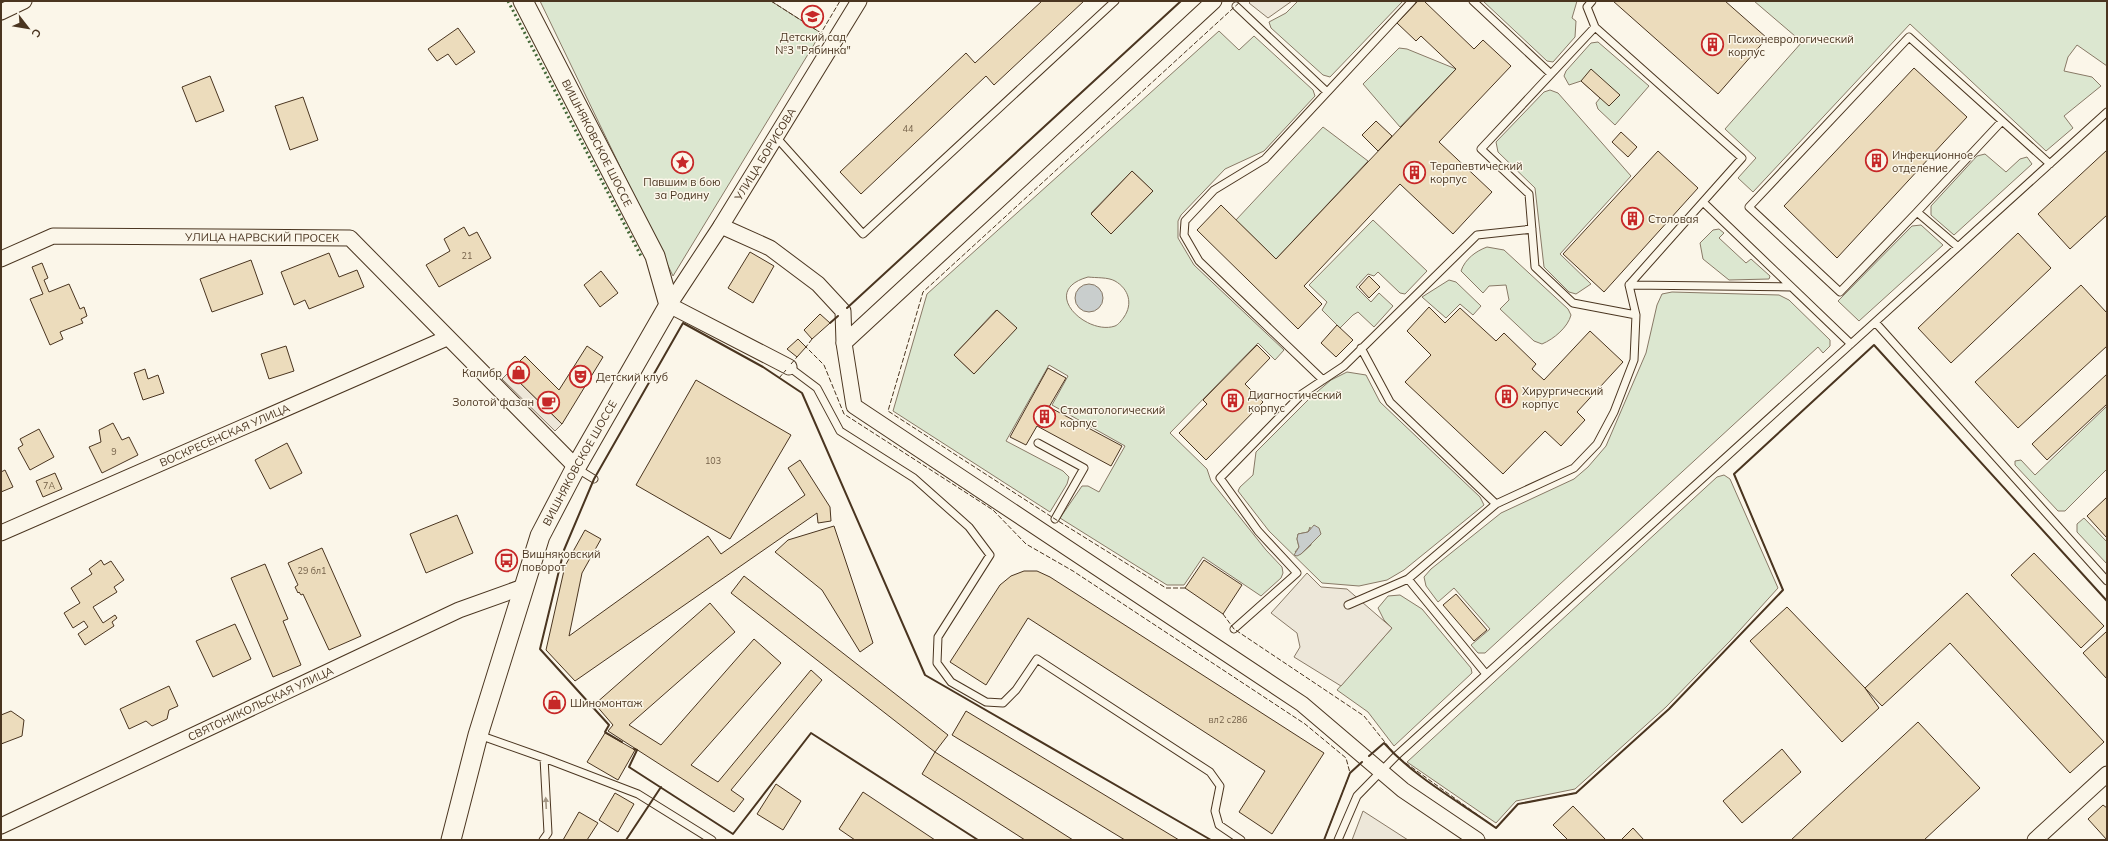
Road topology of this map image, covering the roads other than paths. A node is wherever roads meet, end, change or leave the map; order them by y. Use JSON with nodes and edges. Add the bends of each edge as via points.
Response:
{"nodes":[{"id":1,"x":24,"y":1,"type":"edge"},
{"id":2,"x":523,"y":1,"type":"edge"},
{"id":3,"x":859,"y":1,"type":"edge"},
{"id":4,"x":1115,"y":1,"type":"edge"},
{"id":5,"x":1214,"y":1,"type":"edge"},
{"id":6,"x":1412,"y":1,"type":"edge"},
{"id":7,"x":1473,"y":1,"type":"edge"},
{"id":8,"x":1592,"y":1,"type":"edge"},
{"id":9,"x":1236,"y":6,"type":"dead end"},
{"id":10,"x":1,"y":12,"type":"edge"},
{"id":11,"x":1595,"y":27,"type":"junction"},
{"id":12,"x":1551,"y":74,"type":"junction"},
{"id":13,"x":1328,"y":92,"type":"junction"},
{"id":14,"x":2107,"y":112,"type":"edge"},
{"id":15,"x":2002,"y":121,"type":"junction"},
{"id":16,"x":776,"y":137,"type":"junction"},
{"id":17,"x":2050,"y":164,"type":"junction"},
{"id":18,"x":1703,"y":202,"type":"junction"},
{"id":19,"x":1917,"y":212,"type":"junction"},
{"id":20,"x":721,"y":226,"type":"junction"},
{"id":21,"x":1532,"y":229,"type":"junction"},
{"id":22,"x":1958,"y":248,"type":"junction"},
{"id":23,"x":1,"y":259,"type":"edge"},
{"id":24,"x":1629,"y":285,"type":"junction"},
{"id":25,"x":1791,"y":287,"type":"junction"},
{"id":26,"x":669,"y":306,"type":"junction"},
{"id":27,"x":1636,"y":315,"type":"junction"},
{"id":28,"x":1875,"y":322,"type":"junction"},
{"id":29,"x":447,"y":338,"type":"junction"},
{"id":30,"x":844,"y":343,"type":"junction"},
{"id":31,"x":1851,"y":344,"type":"junction"},
{"id":32,"x":1361,"y":348,"type":"junction"},
{"id":33,"x":789,"y":367,"type":"joint"},
{"id":34,"x":1323,"y":380,"type":"junction"},
{"id":35,"x":1038,"y":443,"type":"dead end"},
{"id":36,"x":576,"y":467,"type":"junction"},
{"id":37,"x":594,"y":479,"type":"dead end"},
{"id":38,"x":1496,"y":504,"type":"junction"},
{"id":39,"x":1054,"y":519,"type":"dead end"},
{"id":40,"x":1,"y":533,"type":"edge"},
{"id":41,"x":1408,"y":579,"type":"junction"},
{"id":42,"x":2107,"y":581,"type":"edge"},
{"id":43,"x":523,"y":587,"type":"junction"},
{"id":44,"x":1348,"y":606,"type":"dead end"},
{"id":45,"x":1234,"y":629,"type":"dead end"},
{"id":46,"x":1486,"y":674,"type":"junction"},
{"id":47,"x":478,"y":735,"type":"junction"},
{"id":48,"x":544,"y":758,"type":"junction"},
{"id":49,"x":1380,"y":771,"type":"junction"},
{"id":50,"x":2107,"y":774,"type":"edge"},
{"id":51,"x":1,"y":826,"type":"edge"},
{"id":52,"x":451,"y":840,"type":"edge"},
{"id":53,"x":543,"y":840,"type":"edge"},
{"id":54,"x":712,"y":840,"type":"edge"},
{"id":55,"x":1241,"y":840,"type":"edge"},
{"id":56,"x":1338,"y":840,"type":"edge"},
{"id":57,"x":1477,"y":840,"type":"edge"},
{"id":58,"x":2035,"y":840,"type":"edge"}],
"edges":[{"from":1,"to":10,"type":"street"},
{"from":2,"to":26,"type":"street","name":"ВИШНЯКОВСКОЕ ШОССЕ","via":[[655,256]]},
{"from":3,"to":16,"type":"street","name":"УЛИЦА БОРИСОВА"},
{"from":4,"to":16,"type":"lane","via":[[863,234]]},
{"from":5,"to":30,"type":"street"},
{"from":6,"to":13,"type":"lane"},
{"from":7,"to":12,"type":"lane"},
{"from":8,"to":11,"type":"lane","via":[[1587,7]]},
{"from":9,"to":13,"type":"lane"},
{"from":11,"to":12,"type":"lane"},
{"from":11,"to":18,"type":"lane","via":[[1742,158]]},
{"from":12,"to":21,"type":"lane","via":[[1481,149],[1529,194]]},
{"from":13,"to":34,"type":"lane","via":[[1265,159],[1214,190],[1185,220],[1184,235],[1199,261]]},
{"from":14,"to":17,"type":"lane"},
{"from":15,"to":17,"type":"lane"},
{"from":15,"to":19,"type":"lane"},
{"from":15,"to":19,"type":"lane","via":[[1909,36],[1749,207],[1840,292]]},
{"from":16,"to":20,"type":"street","name":"УЛИЦА БОРИСОВА"},
{"from":17,"to":22,"type":"lane"},
{"from":18,"to":24,"type":"lane"},
{"from":18,"to":25,"type":"lane"},
{"from":19,"to":22,"type":"lane"},
{"from":20,"to":26,"type":"street","name":"УЛИЦА БОРИСОВА"},
{"from":20,"to":30,"type":"street","via":[[770,248],[818,284],[843,311]]},
{"from":21,"to":27,"type":"lane","via":[[1535,267],[1573,303]]},
{"from":21,"to":32,"type":"lane","via":[[1477,235]]},
{"from":22,"to":28,"type":"lane"},
{"from":23,"to":29,"type":"street","name":"УЛИЦА НАРВСКИЙ ПРОСЕК","via":[[53,236],[350,238]]},
{"from":24,"to":25,"type":"lane"},
{"from":24,"to":27,"type":"lane"},
{"from":25,"to":31,"type":"lane"},
{"from":26,"to":33,"type":"street"},
{"from":26,"to":36,"type":"street","name":"ВИШНЯКОВСКОЕ ШОССЕ"},
{"from":27,"to":38,"type":"lane","via":[[1634,360],[1614,412],[1597,444],[1574,468]]},
{"from":28,"to":31,"type":"lane"},
{"from":28,"to":42,"type":"lane"},
{"from":29,"to":36,"type":"street","name":"УЛИЦА НАРВСКИЙ ПРОСЕК"},
{"from":29,"to":40,"type":"street","name":"ВОСКРЕСЕНСКАЯ УЛИЦА"},
{"from":30,"to":49,"type":"street","via":[[854,406],[1302,704]]},
{"from":31,"to":46,"type":"lane"},
{"from":32,"to":34,"type":"lane","via":[[1344,366]]},
{"from":32,"to":38,"type":"lane","via":[[1390,402]]},
{"from":33,"to":55,"type":"lane","via":[[818,388],[840,431],[914,478],[969,527],[990,555],[938,637],[937,663],[951,682],[986,702],[1003,702],[1016,690],[1037,659],[1210,772],[1220,786],[1215,811],[1219,826]]},
{"from":34,"to":45,"type":"lane","via":[[1302,394],[1220,478],[1258,531],[1297,573]]},
{"from":35,"to":39,"type":"lane","via":[[1084,468]]},
{"from":36,"to":37,"type":"lane"},
{"from":36,"to":43,"type":"street","name":"ВИШНЯКОВСКОЕ ШОССЕ","via":[[540,536]]},
{"from":38,"to":41,"type":"lane"},
{"from":41,"to":44,"type":"lane"},
{"from":41,"to":46,"type":"lane"},
{"from":43,"to":47,"type":"street","name":"ВИШНЯКОВСКОЕ ШОССЕ"},
{"from":43,"to":51,"type":"street","name":"СВЯТОНИКОЛЬСКАЯ УЛИЦА","via":[[459,610]]},
{"from":46,"to":49,"type":"lane"},
{"from":47,"to":48,"type":"lane"},
{"from":47,"to":52,"type":"street","name":"ВИШНЯКОВСКОЕ ШОССЕ"},
{"from":53,"to":48,"type":"lane","one_way":true,"via":[[548,834]]},
{"from":48,"to":54,"type":"lane","via":[[638,794]]},
{"from":49,"to":56,"type":"lane","via":[[1357,796]]},
{"from":49,"to":57,"type":"street","via":[[1402,790]]},
{"from":50,"to":58,"type":"street"}]}
